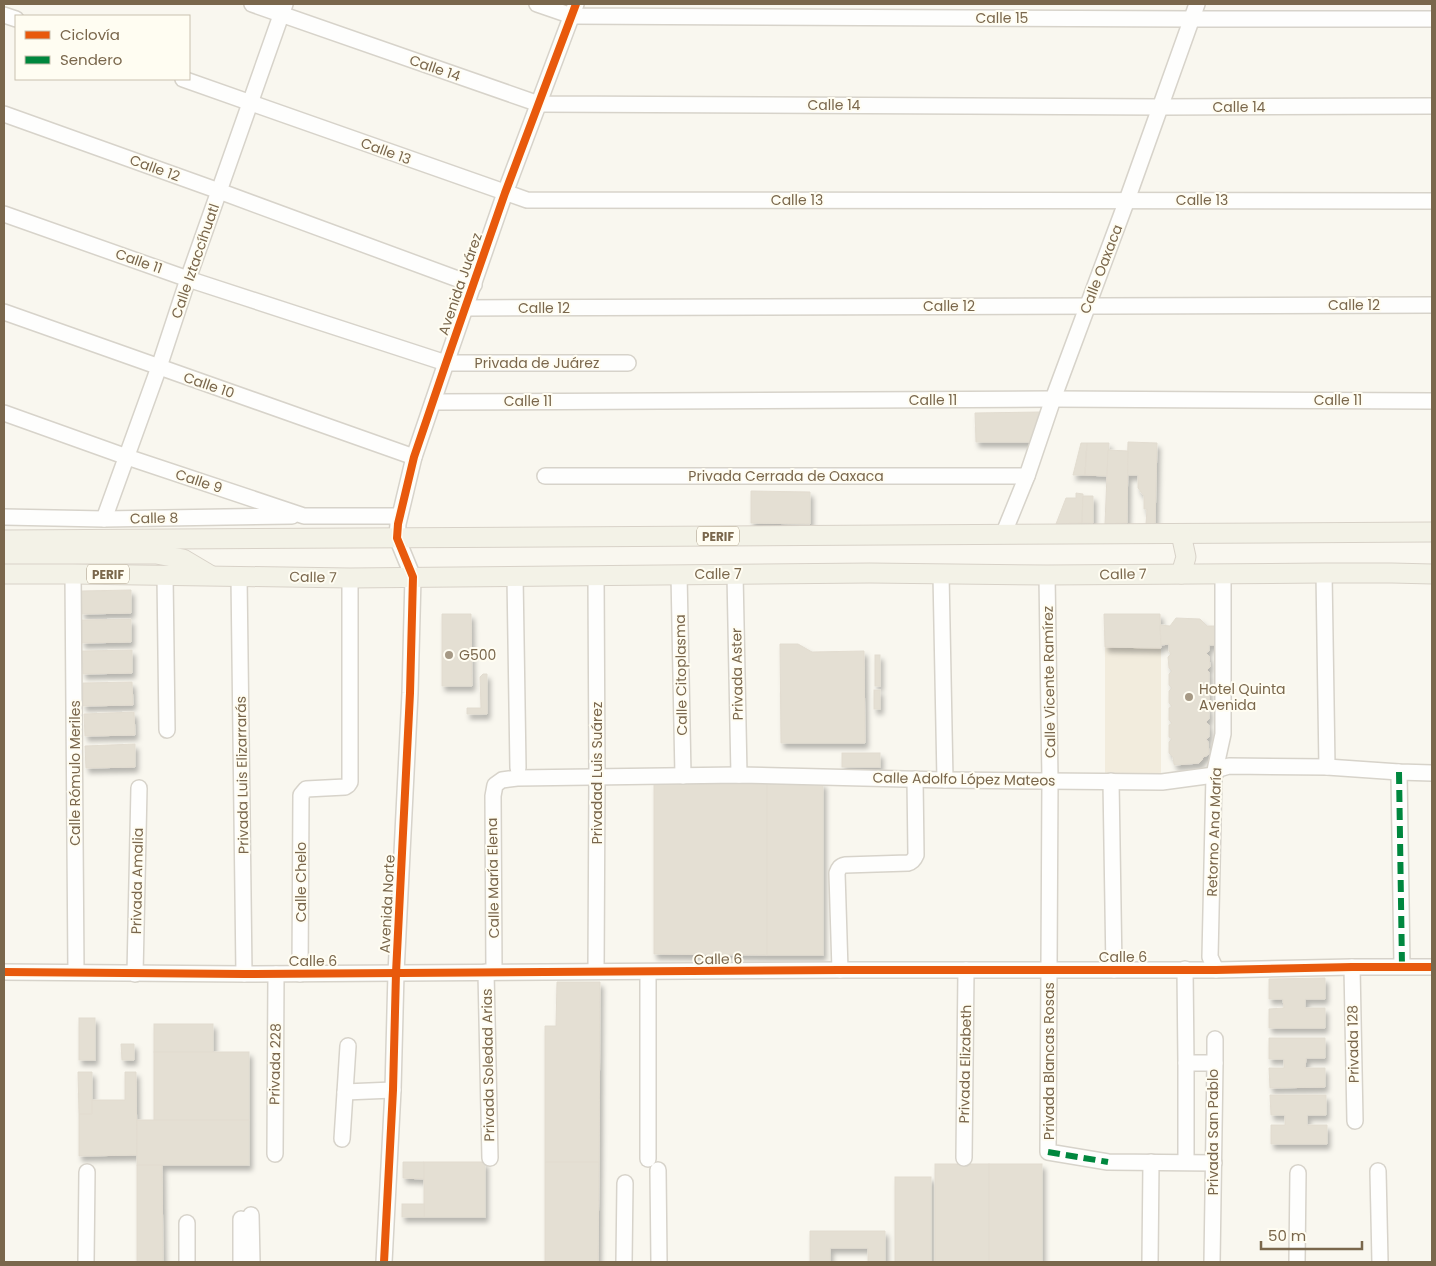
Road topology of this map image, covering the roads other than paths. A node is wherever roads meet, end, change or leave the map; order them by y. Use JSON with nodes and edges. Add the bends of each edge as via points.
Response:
{"nodes":[{"id":1,"x":252,"y":4,"type":"edge"},
{"id":2,"x":537,"y":4,"type":"edge"},
{"id":3,"x":1197,"y":4,"type":"edge"},
{"id":4,"x":283,"y":9,"type":"edge"},
{"id":5,"x":574,"y":10,"type":"edge"},
{"id":6,"x":1432,"y":19,"type":"edge"},
{"id":7,"x":1191,"y":20,"type":"junction"},
{"id":8,"x":186,"y":80,"type":"edge"},
{"id":9,"x":250,"y":103,"type":"junction"},
{"id":10,"x":539,"y":104,"type":"junction"},
{"id":11,"x":1432,"y":106,"type":"edge"},
{"id":12,"x":1161,"y":107,"type":"junction"},
{"id":13,"x":4,"y":114,"type":"edge"},
{"id":14,"x":220,"y":191,"type":"junction"},
{"id":15,"x":505,"y":193,"type":"junction"},
{"id":16,"x":1127,"y":200,"type":"junction"},
{"id":17,"x":1432,"y":201,"type":"edge"},
{"id":18,"x":4,"y":214,"type":"edge"},
{"id":19,"x":188,"y":279,"type":"junction"},
{"id":20,"x":474,"y":285,"type":"junction"},
{"id":21,"x":1432,"y":305,"type":"edge"},
{"id":22,"x":1087,"y":306,"type":"junction"},
{"id":23,"x":465,"y":308,"type":"junction"},
{"id":24,"x":4,"y":312,"type":"edge"},
{"id":25,"x":446,"y":363,"type":"junction"},
{"id":26,"x":628,"y":363,"type":"dead end"},
{"id":27,"x":159,"y":367,"type":"junction"},
{"id":28,"x":1053,"y":399,"type":"junction"},
{"id":29,"x":1432,"y":401,"type":"edge"},
{"id":30,"x":433,"y":402,"type":"junction"},
{"id":31,"x":4,"y":413,"type":"edge"},
{"id":32,"x":127,"y":457,"type":"junction"},
{"id":33,"x":414,"y":458,"type":"junction"},
{"id":34,"x":545,"y":476,"type":"dead end"},
{"id":35,"x":1027,"y":476,"type":"junction"},
{"id":36,"x":304,"y":516,"type":"junction"},
{"id":37,"x":399,"y":516,"type":"junction"},
{"id":38,"x":4,"y":517,"type":"edge"},
{"id":39,"x":104,"y":518,"type":"junction"},
{"id":40,"x":1432,"y":532,"type":"edge"},
{"id":41,"x":1181,"y":534,"type":"junction"},
{"id":42,"x":1003,"y":535,"type":"junction"},
{"id":43,"x":398,"y":538,"type":"junction"},
{"id":44,"x":4,"y":540,"type":"edge"},
{"id":45,"x":4,"y":554,"type":"edge"},
{"id":46,"x":1324,"y":573,"type":"junction"},
{"id":47,"x":4,"y":574,"type":"edge"},
{"id":48,"x":73,"y":574,"type":"junction"},
{"id":49,"x":679,"y":574,"type":"junction"},
{"id":50,"x":735,"y":574,"type":"junction"},
{"id":51,"x":941,"y":574,"type":"junction"},
{"id":52,"x":1181,"y":574,"type":"junction"},
{"id":53,"x":1223,"y":574,"type":"junction"},
{"id":54,"x":1432,"y":574,"type":"edge"},
{"id":55,"x":164,"y":575,"type":"junction"},
{"id":56,"x":596,"y":575,"type":"junction"},
{"id":57,"x":1047,"y":575,"type":"junction"},
{"id":58,"x":212,"y":576,"type":"junction"},
{"id":59,"x":239,"y":576,"type":"junction"},
{"id":60,"x":515,"y":576,"type":"junction"},
{"id":61,"x":413,"y":577,"type":"junction"},
{"id":62,"x":350,"y":578,"type":"junction"},
{"id":63,"x":167,"y":730,"type":"dead end"},
{"id":64,"x":1328,"y":767,"type":"junction"},
{"id":65,"x":518,"y":768,"type":"dead end"},
{"id":66,"x":1399,"y":772,"type":"junction"},
{"id":67,"x":1432,"y":772,"type":"edge"},
{"id":68,"x":739,"y":775,"type":"junction"},
{"id":69,"x":1214,"y":775,"type":"junction"},
{"id":70,"x":597,"y":776,"type":"junction"},
{"id":71,"x":683,"y":776,"type":"junction"},
{"id":72,"x":915,"y":779,"type":"junction"},
{"id":73,"x":944,"y":780,"type":"junction"},
{"id":74,"x":1050,"y":780,"type":"junction"},
{"id":75,"x":1111,"y":781,"type":"junction"},
{"id":76,"x":494,"y":785,"type":"joint"},
{"id":77,"x":139,"y":788,"type":"dead end"},
{"id":78,"x":1352,"y":966,"type":"junction"},
{"id":79,"x":1402,"y":966,"type":"junction"},
{"id":80,"x":1432,"y":966,"type":"edge"},
{"id":81,"x":1185,"y":969,"type":"junction"},
{"id":82,"x":840,"y":970,"type":"junction"},
{"id":83,"x":966,"y":970,"type":"junction"},
{"id":84,"x":1050,"y":970,"type":"junction"},
{"id":85,"x":1114,"y":970,"type":"junction"},
{"id":86,"x":1216,"y":970,"type":"junction"},
{"id":87,"x":596,"y":971,"type":"junction"},
{"id":88,"x":4,"y":972,"type":"edge"},
{"id":89,"x":76,"y":972,"type":"junction"},
{"id":90,"x":490,"y":972,"type":"junction"},
{"id":91,"x":648,"y":972,"type":"junction"},
{"id":92,"x":396,"y":973,"type":"junction"},
{"id":93,"x":135,"y":974,"type":"junction"},
{"id":94,"x":244,"y":974,"type":"junction"},
{"id":95,"x":276,"y":974,"type":"junction"},
{"id":96,"x":300,"y":974,"type":"junction"},
{"id":97,"x":1215,"y":1039,"type":"dead end"},
{"id":98,"x":348,"y":1046,"type":"dead end"},
{"id":99,"x":1186,"y":1062,"type":"junction"},
{"id":100,"x":1215,"y":1063,"type":"junction"},
{"id":101,"x":393,"y":1090,"type":"junction"},
{"id":102,"x":346,"y":1092,"type":"junction"},
{"id":103,"x":1355,"y":1121,"type":"dead end"},
{"id":104,"x":342,"y":1139,"type":"dead end"},
{"id":105,"x":274,"y":1154,"type":"dead end"},
{"id":106,"x":490,"y":1158,"type":"dead end"},
{"id":107,"x":964,"y":1158,"type":"dead end"},
{"id":108,"x":1151,"y":1162,"type":"junction"},
{"id":109,"x":1186,"y":1162,"type":"junction"},
{"id":110,"x":1214,"y":1162,"type":"junction"},
{"id":111,"x":1378,"y":1171,"type":"dead end"},
{"id":112,"x":87,"y":1172,"type":"dead end"},
{"id":113,"x":1298,"y":1173,"type":"dead end"},
{"id":114,"x":625,"y":1183,"type":"dead end"},
{"id":115,"x":187,"y":1223,"type":"dead end"},
{"id":116,"x":86,"y":1262,"type":"edge"},
{"id":117,"x":187,"y":1262,"type":"edge"},
{"id":118,"x":241,"y":1262,"type":"edge"},
{"id":119,"x":252,"y":1262,"type":"edge"},
{"id":120,"x":384,"y":1262,"type":"edge"},
{"id":121,"x":624,"y":1262,"type":"edge"},
{"id":122,"x":659,"y":1262,"type":"edge"},
{"id":123,"x":1150,"y":1262,"type":"edge"},
{"id":124,"x":1212,"y":1262,"type":"edge"},
{"id":125,"x":1297,"y":1262,"type":"edge"},
{"id":126,"x":1380,"y":1262,"type":"edge"}],
"edges":[{"from":1,"to":4,"type":"street","name":"Calle 14"},
{"from":2,"to":5,"type":"street","name":"Calle 15"},
{"from":3,"to":7,"type":"street","name":"Calle Oaxaca"},
{"from":4,"to":9,"type":"street","name":"Calle Iztaccíhuatl"},
{"from":4,"to":10,"type":"street","name":"Calle 14"},
{"from":5,"to":7,"type":"street","name":"Calle 15"},
{"from":5,"to":10,"type":"street","name":"Avenida Juárez"},
{"from":6,"to":7,"type":"street","name":"Calle 15"},
{"from":7,"to":12,"type":"street","name":"Calle Oaxaca"},
{"from":8,"to":9,"type":"street","name":"Calle 13"},
{"from":9,"to":14,"type":"street","name":"Calle Iztaccíhuatl"},
{"from":9,"to":15,"type":"street","name":"Calle 13"},
{"from":10,"to":12,"type":"street","name":"Calle 14"},
{"from":10,"to":15,"type":"street","name":"Avenida Juárez"},
{"from":11,"to":12,"type":"street","name":"Calle 14"},
{"from":12,"to":16,"type":"street","name":"Calle Oaxaca"},
{"from":13,"to":14,"type":"street","name":"Calle 12"},
{"from":14,"to":19,"type":"street","name":"Calle Iztaccíhuatl"},
{"from":14,"to":20,"type":"street","name":"Calle 12"},
{"from":15,"to":16,"type":"street","name":"Calle 13","via":[[527,200]]},
{"from":15,"to":20,"type":"street","name":"Avenida Juárez"},
{"from":16,"to":17,"type":"street","name":"Calle 13"},
{"from":16,"to":22,"type":"street","name":"Calle Oaxaca"},
{"from":18,"to":19,"type":"street","name":"Calle 11"},
{"from":19,"to":25,"type":"street","name":"Calle 11"},
{"from":19,"to":27,"type":"street","name":"Calle Iztaccíhuatl"},
{"from":20,"to":23,"type":"street","name":"Avenida Juárez"},
{"from":21,"to":22,"type":"street","name":"Calle 12"},
{"from":22,"to":23,"type":"street","name":"Calle 12"},
{"from":22,"to":28,"type":"street","name":"Calle Oaxaca"},
{"from":23,"to":25,"type":"street","name":"Avenida Juárez"},
{"from":24,"to":27,"type":"street","name":"Calle 10"},
{"from":25,"to":26,"type":"street","name":"Privada de Juárez"},
{"from":25,"to":30,"type":"street","name":"Avenida Juárez"},
{"from":27,"to":32,"type":"street","name":"Calle Iztaccíhuatl"},
{"from":27,"to":33,"type":"street","name":"Calle 10"},
{"from":28,"to":29,"type":"street","name":"Calle 11"},
{"from":28,"to":30,"type":"street","name":"Calle 11"},
{"from":28,"to":35,"type":"street","name":"Calle Oaxaca"},
{"from":30,"to":33,"type":"street","name":"Avenida Juárez"},
{"from":31,"to":32,"type":"street","name":"Calle 9"},
{"from":32,"to":36,"type":"street","name":"Calle 9"},
{"from":32,"to":39,"type":"street","name":"Calle Iztaccíhuatl"},
{"from":33,"to":37,"type":"street","name":"Avenida Juárez"},
{"from":34,"to":35,"type":"street","name":"Privada Cerrada de Oaxaca"},
{"from":35,"to":42,"type":"street","name":"Calle Oaxaca"},
{"from":36,"to":37,"type":"street","name":"Calle 9"},
{"from":36,"to":39,"type":"street","name":"Calle 8"},
{"from":37,"to":43,"type":"street","name":"Avenida Juárez"},
{"from":38,"to":39,"type":"street","name":"Calle 8"},
{"from":40,"to":41,"type":"main road","number":"PERIF"},
{"from":41,"to":42,"type":"main road","number":"PERIF"},
{"from":41,"to":52,"type":"main road","via":[[1186,557]]},
{"from":42,"to":43,"type":"main road","number":"PERIF"},
{"from":43,"to":44,"type":"main road","number":"PERIF"},
{"from":43,"to":61,"type":"street","name":"Avenida Juárez"},
{"from":45,"to":58,"type":"main road","via":[[156,554],[183,559]]},
{"from":46,"to":53,"type":"main road","name":"Calle 7","number":"PERIF"},
{"from":46,"to":54,"type":"main road","name":"Calle 7","number":"PERIF"},
{"from":46,"to":64,"type":"street"},
{"from":47,"to":48,"type":"main road","name":"Calle 7","number":"PERIF"},
{"from":48,"to":55,"type":"main road","name":"Calle 7","number":"PERIF"},
{"from":48,"to":89,"type":"street","name":"Calle Rómulo Meriles"},
{"from":49,"to":50,"type":"main road","name":"Calle 7","number":"PERIF"},
{"from":49,"to":56,"type":"main road","name":"Calle 7","number":"PERIF"},
{"from":49,"to":71,"type":"street","name":"Calle Citoplasma"},
{"from":50,"to":51,"type":"main road","name":"Calle 7","number":"PERIF"},
{"from":50,"to":68,"type":"street","name":"Privada Aster"},
{"from":51,"to":57,"type":"main road","name":"Calle 7","number":"PERIF"},
{"from":51,"to":73,"type":"street"},
{"from":52,"to":53,"type":"main road","name":"Calle 7","number":"PERIF"},
{"from":52,"to":57,"type":"main road","name":"Calle 7","number":"PERIF"},
{"from":53,"to":69,"type":"street","name":"Retorno Ana María","via":[[1223,734]]},
{"from":55,"to":58,"type":"main road","name":"Calle 7","number":"PERIF"},
{"from":55,"to":63,"type":"street"},
{"from":56,"to":60,"type":"main road","name":"Calle 7","number":"PERIF"},
{"from":56,"to":70,"type":"street","name":"Privadad Luis Suárez"},
{"from":57,"to":74,"type":"street","name":"Calle Vicente Ramírez"},
{"from":58,"to":59,"type":"main road","name":"Calle 7","number":"PERIF"},
{"from":59,"to":62,"type":"main road","name":"Calle 7","number":"PERIF"},
{"from":59,"to":94,"type":"street","name":"Privada Luis Elizarrarás"},
{"from":60,"to":61,"type":"main road","name":"Calle 7","number":"PERIF"},
{"from":60,"to":65,"type":"street"},
{"from":61,"to":62,"type":"main road","name":"Calle 7","number":"PERIF"},
{"from":61,"to":92,"type":"street","name":"Avenida Norte"},
{"from":62,"to":96,"type":"street","name":"Calle Chelo","via":[[350,778],[348,785],[341,788],[310,788],[303,790],[301,795]]},
{"from":64,"to":66,"type":"street","name":"Calle Adolfo López Mateos"},
{"from":64,"to":69,"type":"street","name":"Calle Adolfo López Mateos","via":[[1229,766]]},
{"from":66,"to":67,"type":"street","name":"Calle Adolfo López Mateos"},
{"from":66,"to":79,"type":"street"},
{"from":68,"to":71,"type":"street","name":"Calle Adolfo López Mateos"},
{"from":68,"to":72,"type":"street","name":"Calle Adolfo López Mateos"},
{"from":69,"to":75,"type":"street","name":"Calle Adolfo López Mateos","via":[[1162,782]]},
{"from":69,"to":86,"type":"street","name":"Retorno Ana María","via":[[1210,957]]},
{"from":70,"to":71,"type":"street","name":"Calle Adolfo López Mateos"},
{"from":70,"to":76,"type":"street","name":"Calle Adolfo López Mateos","via":[[517,778]]},
{"from":70,"to":87,"type":"street","name":"Privadad Luis Suárez"},
{"from":72,"to":73,"type":"street","name":"Calle Adolfo López Mateos"},
{"from":72,"to":82,"type":"street","via":[[916,855],[912,862],[845,865],[838,869]]},
{"from":73,"to":74,"type":"street","name":"Calle Adolfo López Mateos"},
{"from":74,"to":75,"type":"street","name":"Calle Adolfo López Mateos"},
{"from":74,"to":84,"type":"street","name":"Calle Vicente Ramírez"},
{"from":75,"to":85,"type":"street"},
{"from":76,"to":90,"type":"street","name":"Calle María Elena"},
{"from":77,"to":93,"type":"street","name":"Privada Amalia"},
{"from":78,"to":79,"type":"street","name":"Calle 6"},
{"from":78,"to":86,"type":"street","name":"Calle 6"},
{"from":78,"to":103,"type":"street","name":"Privada 128"},
{"from":79,"to":80,"type":"street","name":"Calle 6"},
{"from":81,"to":85,"type":"street","name":"Calle 6"},
{"from":81,"to":86,"type":"street","name":"Calle 6"},
{"from":81,"to":99,"type":"street","name":"Privada San Pablo"},
{"from":82,"to":83,"type":"street","name":"Calle 6"},
{"from":82,"to":91,"type":"street","name":"Calle 6"},
{"from":83,"to":84,"type":"street","name":"Calle 6"},
{"from":83,"to":107,"type":"street","name":"Privada Elizabeth"},
{"from":84,"to":85,"type":"street","name":"Calle 6"},
{"from":84,"to":108,"type":"street","name":"Privada Blancas Rosas","via":[[1048,1152],[1108,1162]]},
{"from":87,"to":90,"type":"street","name":"Calle 6"},
{"from":87,"to":91,"type":"street","name":"Calle 6"},
{"from":88,"to":89,"type":"street","name":"Calle 6"},
{"from":89,"to":93,"type":"street","name":"Calle 6"},
{"from":90,"to":92,"type":"street","name":"Calle 6"},
{"from":90,"to":106,"type":"street","name":"Privada Soledad Arias"},
{"from":91,"to":122,"type":"street"},
{"from":92,"to":96,"type":"street","name":"Calle 6"},
{"from":92,"to":101,"type":"street","name":"Avenida Norte"},
{"from":93,"to":94,"type":"street","name":"Calle 6"},
{"from":94,"to":95,"type":"street","name":"Calle 6"},
{"from":95,"to":96,"type":"street","name":"Calle 6"},
{"from":95,"to":105,"type":"street","name":"Privada 228"},
{"from":97,"to":100,"type":"street"},
{"from":98,"to":102,"type":"street"},
{"from":99,"to":100,"type":"street","name":"Privada San Pablo"},
{"from":99,"to":109,"type":"street"},
{"from":100,"to":110,"type":"street","name":"Privada San Pablo"},
{"from":101,"to":102,"type":"street"},
{"from":101,"to":120,"type":"street","name":"Avenida Norte"},
{"from":102,"to":104,"type":"street"},
{"from":108,"to":109,"type":"street"},
{"from":108,"to":123,"type":"street"},
{"from":109,"to":110,"type":"street"},
{"from":110,"to":124,"type":"street","name":"Privada San Pablo"},
{"from":111,"to":126,"type":"street"},
{"from":112,"to":116,"type":"street"},
{"from":113,"to":125,"type":"street"},
{"from":114,"to":121,"type":"street"},
{"from":115,"to":117,"type":"street"},
{"from":118,"to":119,"type":"street","via":[[246,1217]]}]}
